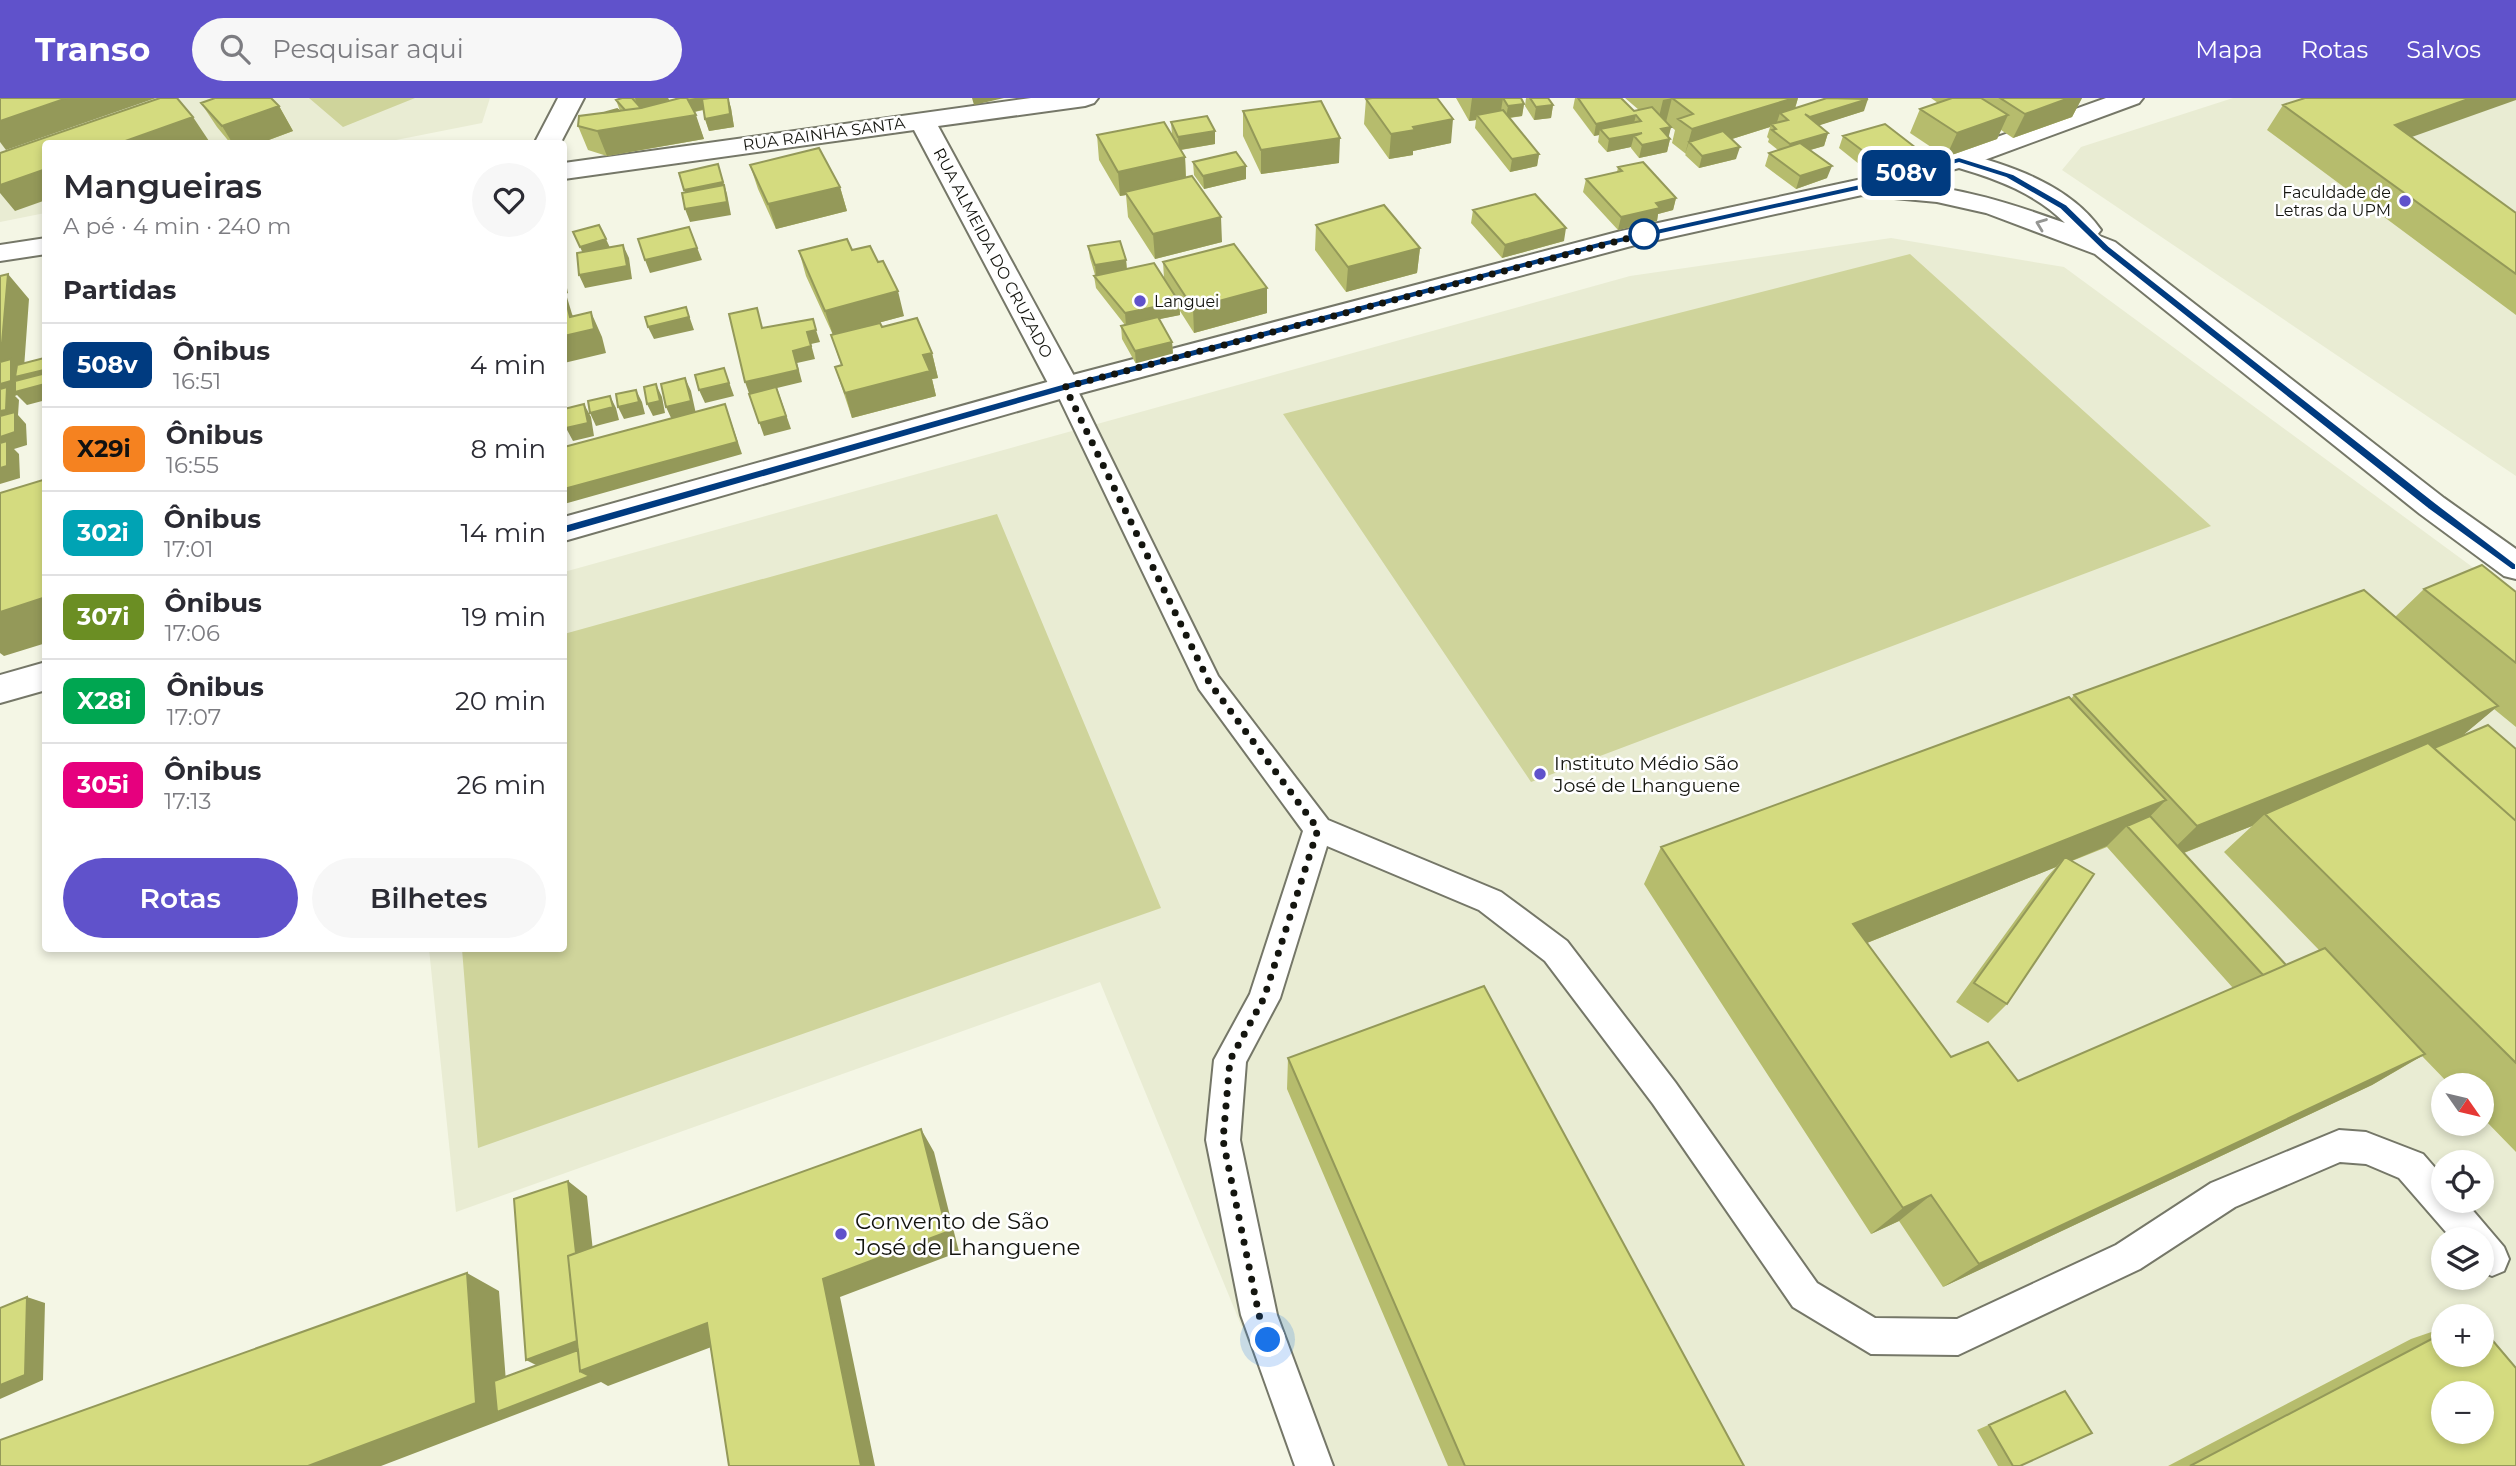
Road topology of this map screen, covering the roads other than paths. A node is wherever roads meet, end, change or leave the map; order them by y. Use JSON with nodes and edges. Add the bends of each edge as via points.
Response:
{"nodes":[{"id":1,"x":570,"y":98,"type":"edge"},
{"id":2,"x":1085,"y":98,"type":"edge"},
{"id":3,"x":2117,"y":100,"type":"edge"},
{"id":4,"x":922,"y":120,"type":"junction"},
{"id":5,"x":549,"y":140,"type":"edge"},
{"id":6,"x":1959,"y":160,"type":"junction"},
{"id":7,"x":567,"y":171,"type":"edge"},
{"id":8,"x":1861,"y":187,"type":"junction"},
{"id":9,"x":42,"y":247,"type":"edge"},
{"id":10,"x":2105,"y":248,"type":"junction"},
{"id":11,"x":0,"y":253,"type":"edge"},
{"id":12,"x":1065,"y":387,"type":"junction"},
{"id":13,"x":567,"y":528,"type":"edge"},
{"id":14,"x":2516,"y":567,"type":"edge"},
{"id":15,"x":42,"y":677,"type":"edge"},
{"id":16,"x":0,"y":689,"type":"edge"},
{"id":17,"x":1318,"y":829,"type":"junction"},
{"id":18,"x":2465,"y":1227,"type":"edge"},
{"id":19,"x":1314,"y":1466,"type":"edge"}],
"edges":[{"from":1,"to":5,"type":"main road"},
{"from":2,"to":4,"type":"main road","name":"RUA RAINHA SANTA"},
{"from":3,"to":6,"type":"main road"},
{"from":4,"to":7,"type":"main road","name":"RUA RAINHA SANTA"},
{"from":4,"to":12,"type":"main road","name":"RUA ALMEIDA DO CRUZADO"},
{"from":6,"to":8,"type":"main road"},
{"from":6,"to":10,"type":"main road","via":[[2010,176],[2064,207]]},
{"from":10,"to":8,"type":"main road","one_way":true,"via":[[1993,206],[1937,194]]},
{"from":8,"to":12,"type":"main road","via":[[1631,237]]},
{"from":9,"to":11,"type":"main road"},
{"from":10,"to":14,"type":"main road"},
{"from":12,"to":13,"type":"main road"},
{"from":12,"to":17,"type":"lane","via":[[1209,682]]},
{"from":15,"to":16,"type":"main road"},
{"from":17,"to":18,"type":"lane","via":[[1490,901],[1556,951],[1664,1093],[1804,1295],[1871,1336],[1958,1337],[2128,1256],[2223,1195],[2339,1146],[2366,1148],[2411,1166]]},
{"from":17,"to":19,"type":"lane","via":[[1264,998],[1230,1060],[1223,1140],[1259,1315]]}]}
